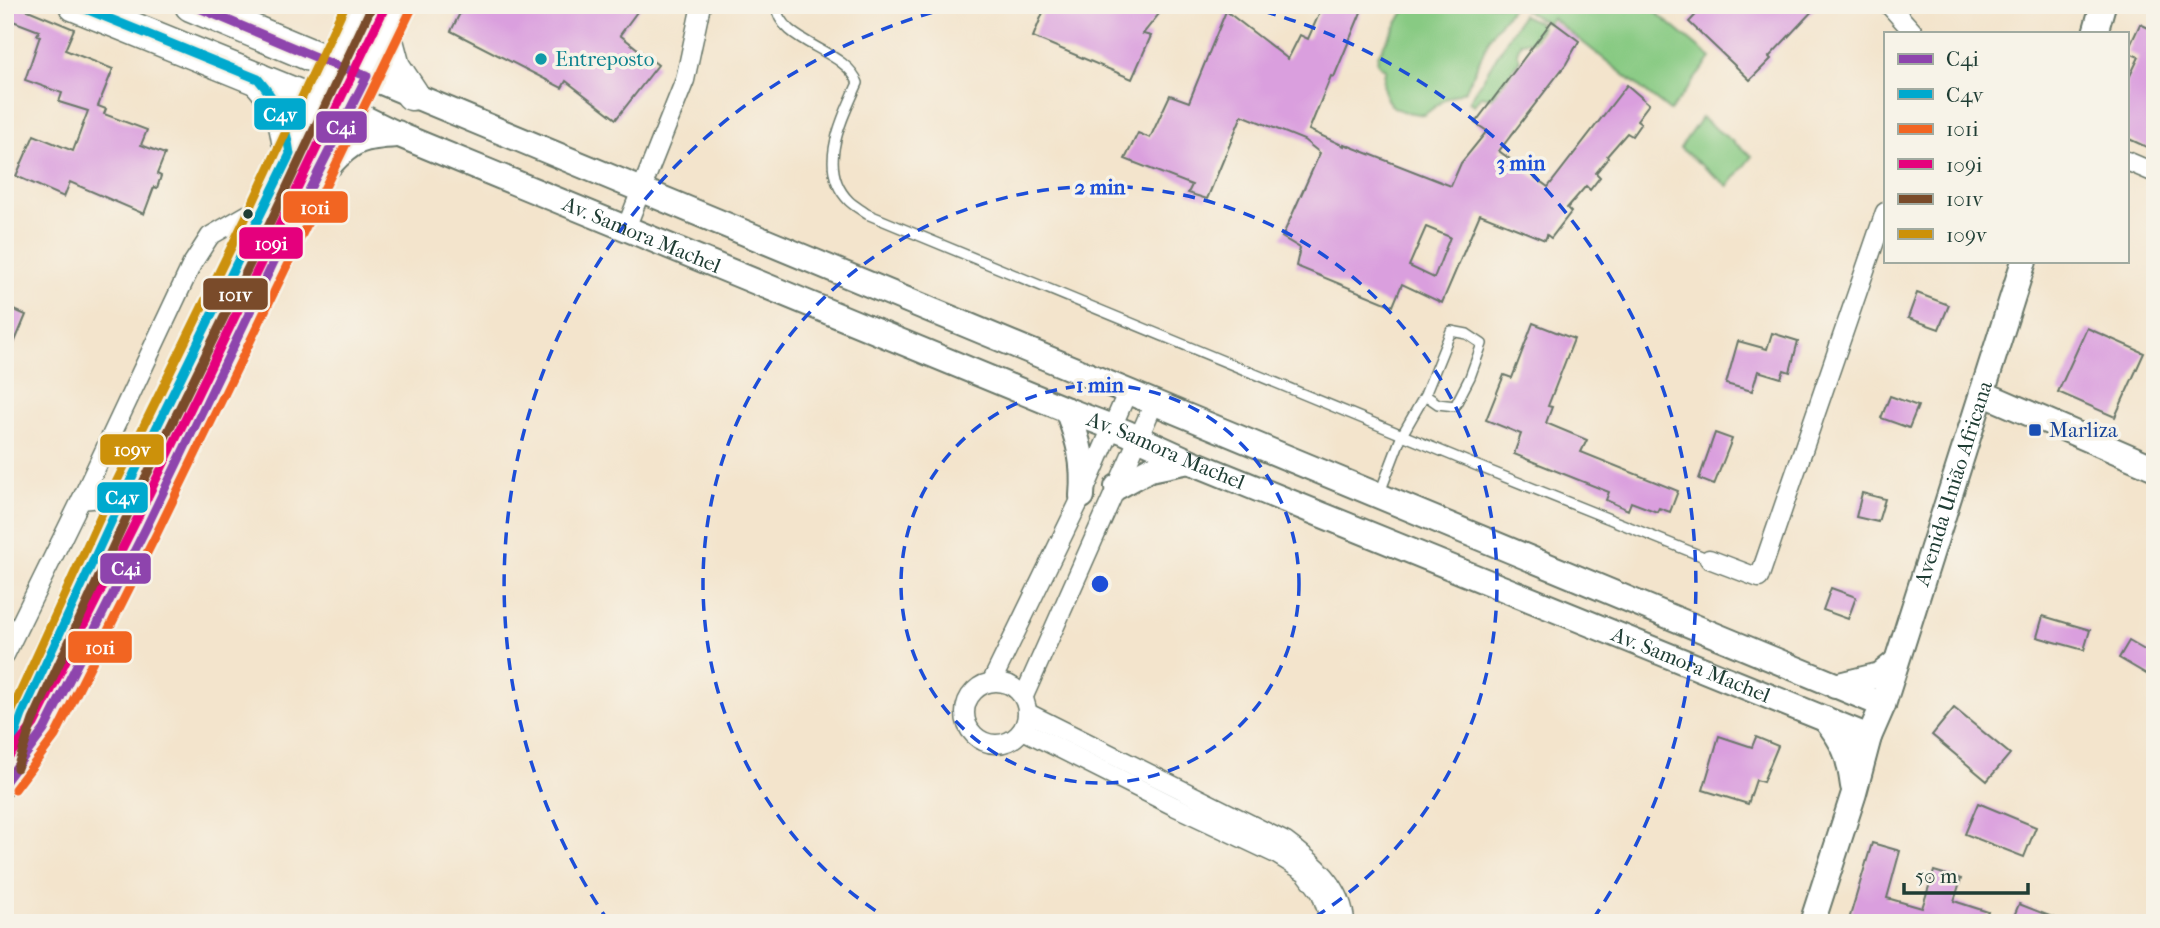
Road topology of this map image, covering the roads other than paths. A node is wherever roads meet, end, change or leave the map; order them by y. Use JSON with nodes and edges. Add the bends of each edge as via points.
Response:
{"nodes":[{"id":1,"x":75,"y":5,"type":"edge"},
{"id":2,"x":191,"y":5,"type":"edge"},
{"id":3,"x":359,"y":5,"type":"edge"},
{"id":4,"x":400,"y":5,"type":"edge"},
{"id":5,"x":701,"y":5,"type":"edge"},
{"id":6,"x":776,"y":5,"type":"edge"},
{"id":7,"x":1889,"y":5,"type":"edge"},
{"id":8,"x":2103,"y":5,"type":"edge"},
{"id":9,"x":1913,"y":32,"type":"edge"},
{"id":10,"x":2095,"y":32,"type":"edge"},
{"id":11,"x":386,"y":37,"type":"junction"},
{"id":12,"x":331,"y":64,"type":"junction"},
{"id":13,"x":368,"y":76,"type":"junction"},
{"id":14,"x":258,"y":79,"type":"junction"},
{"id":15,"x":412,"y":94,"type":"junction"},
{"id":16,"x":314,"y":102,"type":"junction"},
{"id":17,"x":350,"y":111,"type":"junction"},
{"id":18,"x":397,"y":134,"type":"junction"},
{"id":19,"x":289,"y":154,"type":"junction"},
{"id":20,"x":2128,"y":161,"type":"edge"},
{"id":21,"x":2155,"y":173,"type":"edge"},
{"id":22,"x":317,"y":177,"type":"junction"},
{"id":23,"x":641,"y":189,"type":"junction"},
{"id":24,"x":266,"y":204,"type":"junction"},
{"id":25,"x":1884,"y":215,"type":"edge"},
{"id":26,"x":626,"y":228,"type":"junction"},
{"id":27,"x":2024,"y":262,"type":"edge"},
{"id":28,"x":1127,"y":393,"type":"junction"},
{"id":29,"x":1982,"y":393,"type":"junction"},
{"id":30,"x":1425,"y":395,"type":"junction"},
{"id":31,"x":1154,"y":403,"type":"junction"},
{"id":32,"x":1067,"y":411,"type":"junction"},
{"id":33,"x":1111,"y":427,"type":"junction"},
{"id":34,"x":1402,"y":435,"type":"junction"},
{"id":35,"x":1137,"y":437,"type":"junction"},
{"id":36,"x":1189,"y":461,"type":"junction"},
{"id":37,"x":2155,"y":468,"type":"edge"},
{"id":38,"x":1117,"y":487,"type":"junction"},
{"id":39,"x":122,"y":496,"type":"junction"},
{"id":40,"x":1082,"y":496,"type":"junction"},
{"id":41,"x":1378,"y":496,"type":"junction"},
{"id":42,"x":81,"y":500,"type":"junction"},
{"id":43,"x":1709,"y":559,"type":"joint"},
{"id":44,"x":5,"y":655,"type":"edge"},
{"id":45,"x":1896,"y":662,"type":"junction"},
{"id":46,"x":992,"y":681,"type":"junction"},
{"id":47,"x":1835,"y":685,"type":"junction"},
{"id":48,"x":1883,"y":705,"type":"junction"},
{"id":49,"x":1025,"y":713,"type":"junction"},
{"id":50,"x":1825,"y":719,"type":"junction"},
{"id":51,"x":1869,"y":737,"type":"junction"},
{"id":52,"x":5,"y":764,"type":"edge"},
{"id":53,"x":5,"y":782,"type":"edge"},
{"id":54,"x":1854,"y":793,"type":"junction"},
{"id":55,"x":1331,"y":923,"type":"edge"},
{"id":56,"x":1345,"y":923,"type":"edge"},
{"id":57,"x":1812,"y":923,"type":"edge"}],
"edges":[{"from":1,"to":14,"type":"highway"},
{"from":2,"to":12,"type":"highway"},
{"from":3,"to":12,"type":"highway"},
{"from":4,"to":11,"type":"highway"},
{"from":5,"to":23,"type":"street","via":[[685,80]]},
{"from":6,"to":34,"type":"lane","via":[[785,26],[857,79],[832,157],[835,179],[849,201],[867,214]]},
{"from":7,"to":9,"type":"street"},
{"from":8,"to":10,"type":"main road"},
{"from":11,"to":13,"type":"highway"},
{"from":11,"to":15,"type":"highway","via":[[394,66]]},
{"from":12,"to":13,"type":"highway"},
{"from":12,"to":16,"type":"highway"},
{"from":13,"to":15,"type":"main road","name":"Av. Samora Machel"},
{"from":13,"to":17,"type":"highway"},
{"from":14,"to":16,"type":"highway"},
{"from":14,"to":19,"type":"highway","via":[[282,113]]},
{"from":15,"to":23,"type":"main road","name":"Av. Samora Machel"},
{"from":16,"to":17,"type":"highway"},
{"from":16,"to":19,"type":"main road"},
{"from":17,"to":18,"type":"main road","name":"Av. Samora Machel"},
{"from":17,"to":22,"type":"main road"},
{"from":18,"to":22,"type":"main road","via":[[355,140]]},
{"from":18,"to":26,"type":"main road","name":"Av. Samora Machel"},
{"from":19,"to":24,"type":"main road"},
{"from":20,"to":21,"type":"street"},
{"from":22,"to":53,"type":"main road","via":[[44,730]]},
{"from":23,"to":26,"type":"street"},
{"from":23,"to":28,"type":"main road","name":"Av. Samora Machel"},
{"from":24,"to":39,"type":"main road"},
{"from":24,"to":42,"type":"street","via":[[210,236],[192,264]]},
{"from":25,"to":43,"type":"street","via":[[1759,578]]},
{"from":26,"to":32,"type":"main road","name":"Av. Samora Machel"},
{"from":27,"to":29,"type":"main road","name":"Avenida União Africana"},
{"from":28,"to":31,"type":"main road","name":"Av. Samora Machel"},
{"from":28,"to":33,"type":"street"},
{"from":29,"to":37,"type":"main road"},
{"from":29,"to":45,"type":"main road","name":"Avenida União Africana"},
{"from":30,"to":30,"type":"lane","via":[[1451,331],[1482,344],[1455,406],[1438,404]]},
{"from":30,"to":34,"type":"lane"},
{"from":31,"to":35,"type":"street"},
{"from":31,"to":41,"type":"main road","name":"Av. Samora Machel"},
{"from":32,"to":33,"type":"main road","name":"Av. Samora Machel"},
{"from":32,"to":40,"type":"main road","via":[[1082,455]]},
{"from":33,"to":35,"type":"main road","name":"Av. Samora Machel"},
{"from":33,"to":40,"type":"street"},
{"from":34,"to":41,"type":"lane"},
{"from":34,"to":43,"type":"lane"},
{"from":35,"to":36,"type":"main road","name":"Av. Samora Machel"},
{"from":35,"to":38,"type":"street"},
{"from":36,"to":38,"type":"main road","via":[[1150,470]]},
{"from":36,"to":50,"type":"main road","name":"Av. Samora Machel"},
{"from":38,"to":49,"type":"street"},
{"from":39,"to":42,"type":"street"},
{"from":39,"to":52,"type":"main road","via":[[22,715]]},
{"from":40,"to":46,"type":"street"},
{"from":41,"to":47,"type":"main road","name":"Av. Samora Machel"},
{"from":42,"to":44,"type":"street"},
{"from":45,"to":47,"type":"main road","via":[[1880,675]]},
{"from":45,"to":48,"type":"main road","name":"Avenida União Africana"},
{"from":46,"to":49,"type":"street","via":[[1010,683]]},
{"from":46,"to":49,"type":"street","via":[[975,688],[965,703],[965,722],[974,737],[991,745],[1009,742]]},
{"from":47,"to":48,"type":"main road","name":"Av. Samora Machel"},
{"from":48,"to":51,"type":"main road","name":"Avenida União Africana"},
{"from":49,"to":55,"type":"street","via":[[1174,806],[1276,853],[1305,872],[1321,892]]},
{"from":49,"to":56,"type":"street","via":[[1286,842],[1315,864],[1335,890]]},
{"from":50,"to":51,"type":"main road","name":"Av. Samora Machel"},
{"from":50,"to":54,"type":"main road","via":[[1849,758]]},
{"from":51,"to":54,"type":"main road","name":"Avenida União Africana"},
{"from":54,"to":57,"type":"main road","name":"Avenida União Africana"}]}
